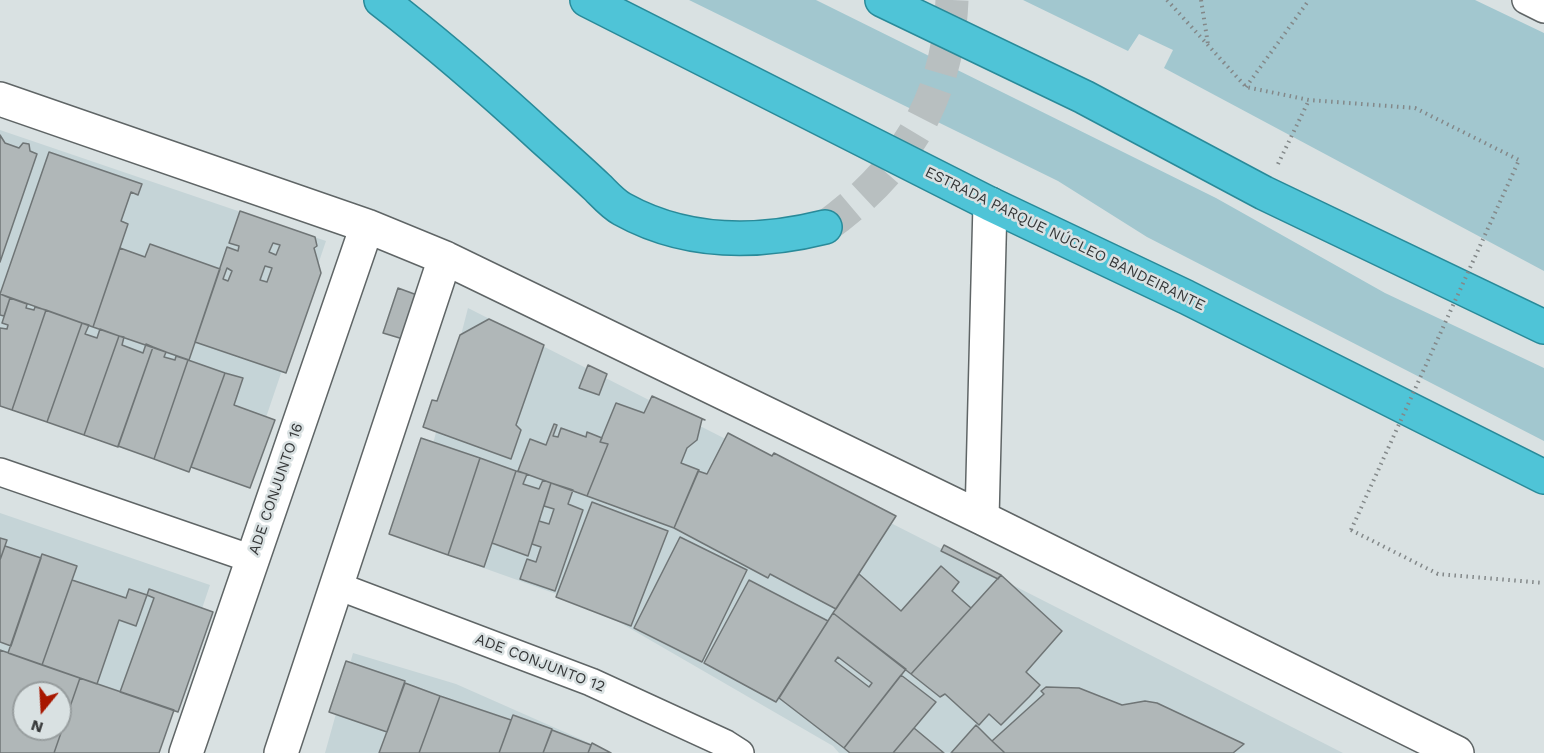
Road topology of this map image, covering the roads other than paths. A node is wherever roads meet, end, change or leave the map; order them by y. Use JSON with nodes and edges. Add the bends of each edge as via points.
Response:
{"nodes":[{"id":1,"x":381,"y":0,"type":"edge"},
{"id":2,"x":587,"y":0,"type":"edge"},
{"id":3,"x":882,"y":0,"type":"edge"},
{"id":4,"x":1526,"y":0,"type":"edge"},
{"id":5,"x":1544,"y":9,"type":"edge"},
{"id":6,"x":0,"y":99,"type":"edge"},
{"id":7,"x":990,"y":204,"type":"junction"},
{"id":8,"x":367,"y":226,"type":"junction"},
{"id":9,"x":825,"y":226,"type":"tunnel mouth"},
{"id":10,"x":445,"y":258,"type":"junction"},
{"id":11,"x":1544,"y":327,"type":"edge"},
{"id":12,"x":0,"y":472,"type":"edge"},
{"id":13,"x":1544,"y":477,"type":"edge"},
{"id":14,"x":982,"y":518,"type":"junction"},
{"id":15,"x":252,"y":559,"type":"junction"},
{"id":16,"x":335,"y":585,"type":"junction"},
{"id":17,"x":186,"y":753,"type":"edge"},
{"id":18,"x":280,"y":753,"type":"edge"},
{"id":19,"x":740,"y":753,"type":"edge"},
{"id":20,"x":1457,"y":753,"type":"edge"}],
"edges":[{"from":1,"to":9,"type":"highway","via":[[464,65],[620,208],[685,233],[720,238],[756,239]]},
{"from":2,"to":7,"type":"highway","name":"ESTRADA PARQUE NÚCLEO BANDEIRANTE"},
{"from":3,"to":11,"type":"highway","via":[[1084,97],[1264,193]]},
{"from":4,"to":5,"type":"street"},
{"from":6,"to":8,"type":"street"},
{"from":7,"to":13,"type":"highway","name":"ESTRADA PARQUE NÚCLEO BANDEIRANTE","via":[[1186,297]]},
{"from":7,"to":14,"type":"street"},
{"from":8,"to":10,"type":"street"},
{"from":8,"to":15,"type":"street","name":"ADE CONJUNTO 16"},
{"from":10,"to":14,"type":"street"},
{"from":10,"to":16,"type":"street"},
{"from":12,"to":15,"type":"street"},
{"from":14,"to":20,"type":"street"},
{"from":15,"to":17,"type":"street","name":"ADE CONJUNTO 16"},
{"from":16,"to":18,"type":"street"},
{"from":16,"to":19,"type":"street","name":"ADE CONJUNTO 12","via":[[591,682]]}]}
